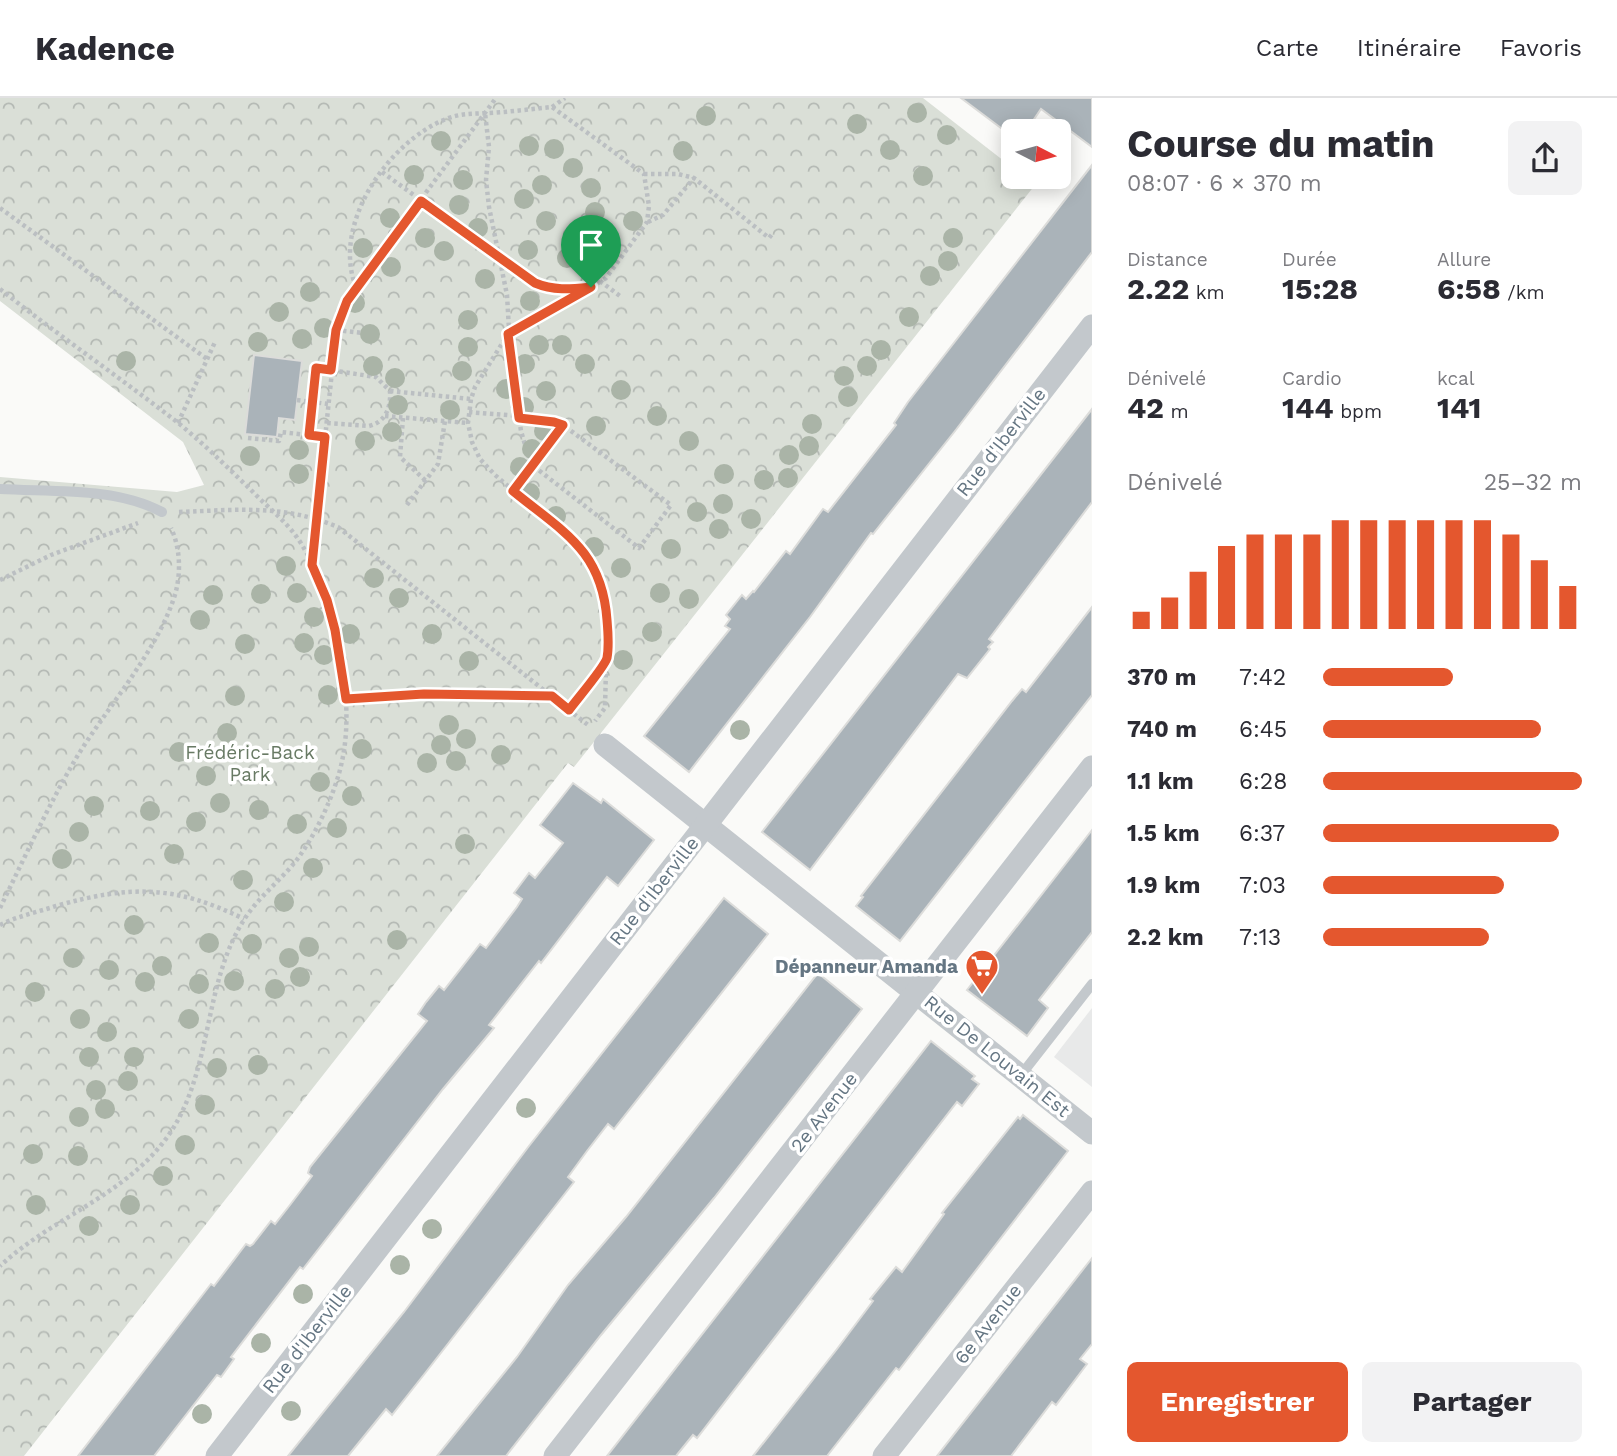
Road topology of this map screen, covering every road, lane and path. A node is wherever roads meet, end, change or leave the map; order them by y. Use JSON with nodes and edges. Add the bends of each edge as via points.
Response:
{"nodes":[{"id":1,"x":496,"y":98,"type":"edge"},
{"id":2,"x":565,"y":98,"type":"edge"},
{"id":3,"x":552,"y":107,"type":"junction"},
{"id":4,"x":485,"y":113,"type":"junction"},
{"id":5,"x":382,"y":172,"type":"junction"},
{"id":6,"x":644,"y":174,"type":"junction"},
{"id":7,"x":694,"y":178,"type":"junction"},
{"id":8,"x":421,"y":201,"type":"junction"},
{"id":9,"x":0,"y":208,"type":"edge"},
{"id":10,"x":647,"y":222,"type":"junction"},
{"id":11,"x":773,"y":233,"type":"dead end"},
{"id":12,"x":498,"y":257,"type":"junction"},
{"id":13,"x":600,"y":281,"type":"junction"},
{"id":14,"x":356,"y":287,"type":"junction"},
{"id":15,"x":591,"y":287,"type":"junction"},
{"id":16,"x":0,"y":289,"type":"edge"},
{"id":17,"x":620,"y":296,"type":"dead end"},
{"id":18,"x":1092,"y":326,"type":"edge"},
{"id":19,"x":336,"y":330,"type":"junction"},
{"id":20,"x":363,"y":333,"type":"dead end"},
{"id":21,"x":508,"y":334,"type":"junction"},
{"id":22,"x":215,"y":342,"type":"dead end"},
{"id":23,"x":207,"y":359,"type":"junction"},
{"id":24,"x":331,"y":370,"type":"junction"},
{"id":25,"x":390,"y":391,"type":"junction"},
{"id":26,"x":471,"y":398,"type":"junction"},
{"id":27,"x":297,"y":400,"type":"dead end"},
{"id":28,"x":312,"y":402,"type":"junction"},
{"id":29,"x":328,"y":404,"type":"junction"},
{"id":30,"x":470,"y":412,"type":"junction"},
{"id":31,"x":385,"y":416,"type":"junction"},
{"id":32,"x":403,"y":418,"type":"junction"},
{"id":33,"x":519,"y":418,"type":"junction"},
{"id":34,"x":446,"y":421,"type":"junction"},
{"id":35,"x":178,"y":423,"type":"junction"},
{"id":36,"x":326,"y":423,"type":"junction"},
{"id":37,"x":468,"y":424,"type":"junction"},
{"id":38,"x":563,"y":425,"type":"junction"},
{"id":39,"x":309,"y":435,"type":"junction"},
{"id":40,"x":325,"y":437,"type":"junction"},
{"id":41,"x":248,"y":438,"type":"dead end"},
{"id":42,"x":547,"y":446,"type":"junction"},
{"id":43,"x":553,"y":451,"type":"dead end"},
{"id":44,"x":532,"y":466,"type":"junction"},
{"id":45,"x":426,"y":481,"type":"junction"},
{"id":46,"x":0,"y":489,"type":"edge"},
{"id":47,"x":513,"y":491,"type":"junction"},
{"id":48,"x":407,"y":505,"type":"dead end"},
{"id":49,"x":269,"y":509,"type":"junction"},
{"id":50,"x":162,"y":512,"type":"junction"},
{"id":51,"x":316,"y":519,"type":"junction"},
{"id":52,"x":312,"y":565,"type":"junction"},
{"id":53,"x":0,"y":580,"type":"edge"},
{"id":54,"x":607,"y":659,"type":"junction"},
{"id":55,"x":552,"y":696,"type":"junction"},
{"id":56,"x":346,"y":699,"type":"junction"},
{"id":57,"x":569,"y":710,"type":"junction"},
{"id":58,"x":602,"y":711,"type":"junction"},
{"id":59,"x":608,"y":716,"type":"dead end"},
{"id":60,"x":598,"y":736,"type":"junction"},
{"id":61,"x":1092,"y":767,"type":"edge"},
{"id":62,"x":706,"y":824,"type":"junction"},
{"id":63,"x":0,"y":908,"type":"edge"},
{"id":64,"x":244,"y":919,"type":"junction"},
{"id":65,"x":0,"y":925,"type":"edge"},
{"id":66,"x":1092,"y":984,"type":"edge"},
{"id":67,"x":917,"y":992,"type":"junction"},
{"id":68,"x":1021,"y":1075,"type":"junction"},
{"id":69,"x":1092,"y":1133,"type":"edge"},
{"id":70,"x":1092,"y":1192,"type":"edge"},
{"id":71,"x":0,"y":1266,"type":"edge"},
{"id":72,"x":217,"y":1456,"type":"edge"},
{"id":73,"x":555,"y":1456,"type":"edge"},
{"id":74,"x":884,"y":1456,"type":"edge"}],
"edges":[{"from":1,"to":4,"type":"path"},
{"from":2,"to":3,"type":"path"},
{"from":3,"to":4,"type":"path"},
{"from":3,"to":6,"type":"path"},
{"from":4,"to":5,"type":"path","via":[[461,114],[421,131],[396,152]]},
{"from":4,"to":8,"type":"path"},
{"from":4,"to":12,"type":"path","via":[[486,180]]},
{"from":5,"to":8,"type":"path"},
{"from":5,"to":14,"type":"path","via":[[364,199],[353,228],[350,263]]},
{"from":6,"to":7,"type":"path"},
{"from":6,"to":10,"type":"path"},
{"from":7,"to":10,"type":"path","via":[[663,215]]},
{"from":7,"to":11,"type":"path","via":[[769,238]]},
{"from":8,"to":12,"type":"path"},
{"from":8,"to":14,"type":"path"},
{"from":9,"to":23,"type":"path"},
{"from":10,"to":13,"type":"path"},
{"from":12,"to":15,"type":"path","via":[[548,289]]},
{"from":12,"to":21,"type":"path","via":[[507,295]]},
{"from":13,"to":15,"type":"path"},
{"from":13,"to":17,"type":"path"},
{"from":14,"to":19,"type":"path"},
{"from":15,"to":21,"type":"path"},
{"from":16,"to":35,"type":"path"},
{"from":18,"to":62,"type":"street","name":"Rue d'Iberville"},
{"from":19,"to":20,"type":"path"},
{"from":19,"to":24,"type":"path"},
{"from":21,"to":26,"type":"path"},
{"from":21,"to":33,"type":"path"},
{"from":22,"to":23,"type":"path"},
{"from":23,"to":35,"type":"path"},
{"from":24,"to":25,"type":"path","via":[[376,376]]},
{"from":24,"to":28,"type":"path","via":[[316,368]]},
{"from":24,"to":29,"type":"path"},
{"from":25,"to":26,"type":"path"},
{"from":25,"to":31,"type":"path"},
{"from":26,"to":30,"type":"path"},
{"from":27,"to":28,"type":"path"},
{"from":28,"to":29,"type":"path"},
{"from":28,"to":39,"type":"path"},
{"from":29,"to":36,"type":"path"},
{"from":30,"to":33,"type":"path"},
{"from":30,"to":37,"type":"path"},
{"from":31,"to":32,"type":"path"},
{"from":31,"to":36,"type":"path","via":[[369,426]]},
{"from":32,"to":34,"type":"path"},
{"from":32,"to":45,"type":"path","via":[[400,457]]},
{"from":33,"to":38,"type":"path"},
{"from":33,"to":44,"type":"path"},
{"from":34,"to":37,"type":"path"},
{"from":34,"to":45,"type":"path","via":[[438,464]]},
{"from":35,"to":49,"type":"path"},
{"from":36,"to":40,"type":"path"},
{"from":37,"to":47,"type":"path","via":[[480,459]]},
{"from":38,"to":42,"type":"path"},
{"from":38,"to":44,"type":"path","via":[[671,505],[639,548]]},
{"from":39,"to":40,"type":"path"},
{"from":39,"to":41,"type":"path","via":[[281,432],[279,441]]},
{"from":40,"to":51,"type":"path"},
{"from":42,"to":43,"type":"path"},
{"from":42,"to":44,"type":"path"},
{"from":44,"to":47,"type":"path"},
{"from":45,"to":48,"type":"path"},
{"from":46,"to":50,"type":"lane","via":[[113,495]]},
{"from":47,"to":54,"type":"path","via":[[575,542],[592,562],[606,601]]},
{"from":49,"to":50,"type":"path"},
{"from":49,"to":51,"type":"path"},
{"from":49,"to":52,"type":"path","via":[[287,524]]},
{"from":50,"to":53,"type":"path"},
{"from":50,"to":63,"type":"path","via":[[178,550],[179,574],[170,608],[134,673],[65,778]]},
{"from":51,"to":52,"type":"path"},
{"from":51,"to":55,"type":"path","via":[[349,534]]},
{"from":52,"to":56,"type":"path","via":[[335,630]]},
{"from":54,"to":57,"type":"path"},
{"from":54,"to":58,"type":"path"},
{"from":55,"to":56,"type":"path","via":[[424,694]]},
{"from":55,"to":57,"type":"path"},
{"from":56,"to":64,"type":"path","via":[[344,751],[323,813],[295,861]]},
{"from":57,"to":60,"type":"path"},
{"from":58,"to":59,"type":"path"},
{"from":58,"to":60,"type":"path"},
{"from":60,"to":62,"type":"street","name":"Rue De Louvain Est"},
{"from":61,"to":67,"type":"street","name":"2e Avenue"},
{"from":62,"to":67,"type":"street","name":"Rue De Louvain Est"},
{"from":62,"to":72,"type":"street","name":"Rue d'Iberville"},
{"from":64,"to":65,"type":"path","via":[[204,901],[149,890],[98,895]]},
{"from":64,"to":71,"type":"path","via":[[221,971],[192,1088],[169,1136],[114,1189],[43,1231]]},
{"from":66,"to":68,"type":"lane"},
{"from":67,"to":68,"type":"street","name":"Rue De Louvain Est"},
{"from":67,"to":73,"type":"street","name":"2e Avenue"},
{"from":68,"to":69,"type":"street","name":"Rue De Louvain Est"},
{"from":70,"to":74,"type":"street","name":"6e Avenue"}]}
